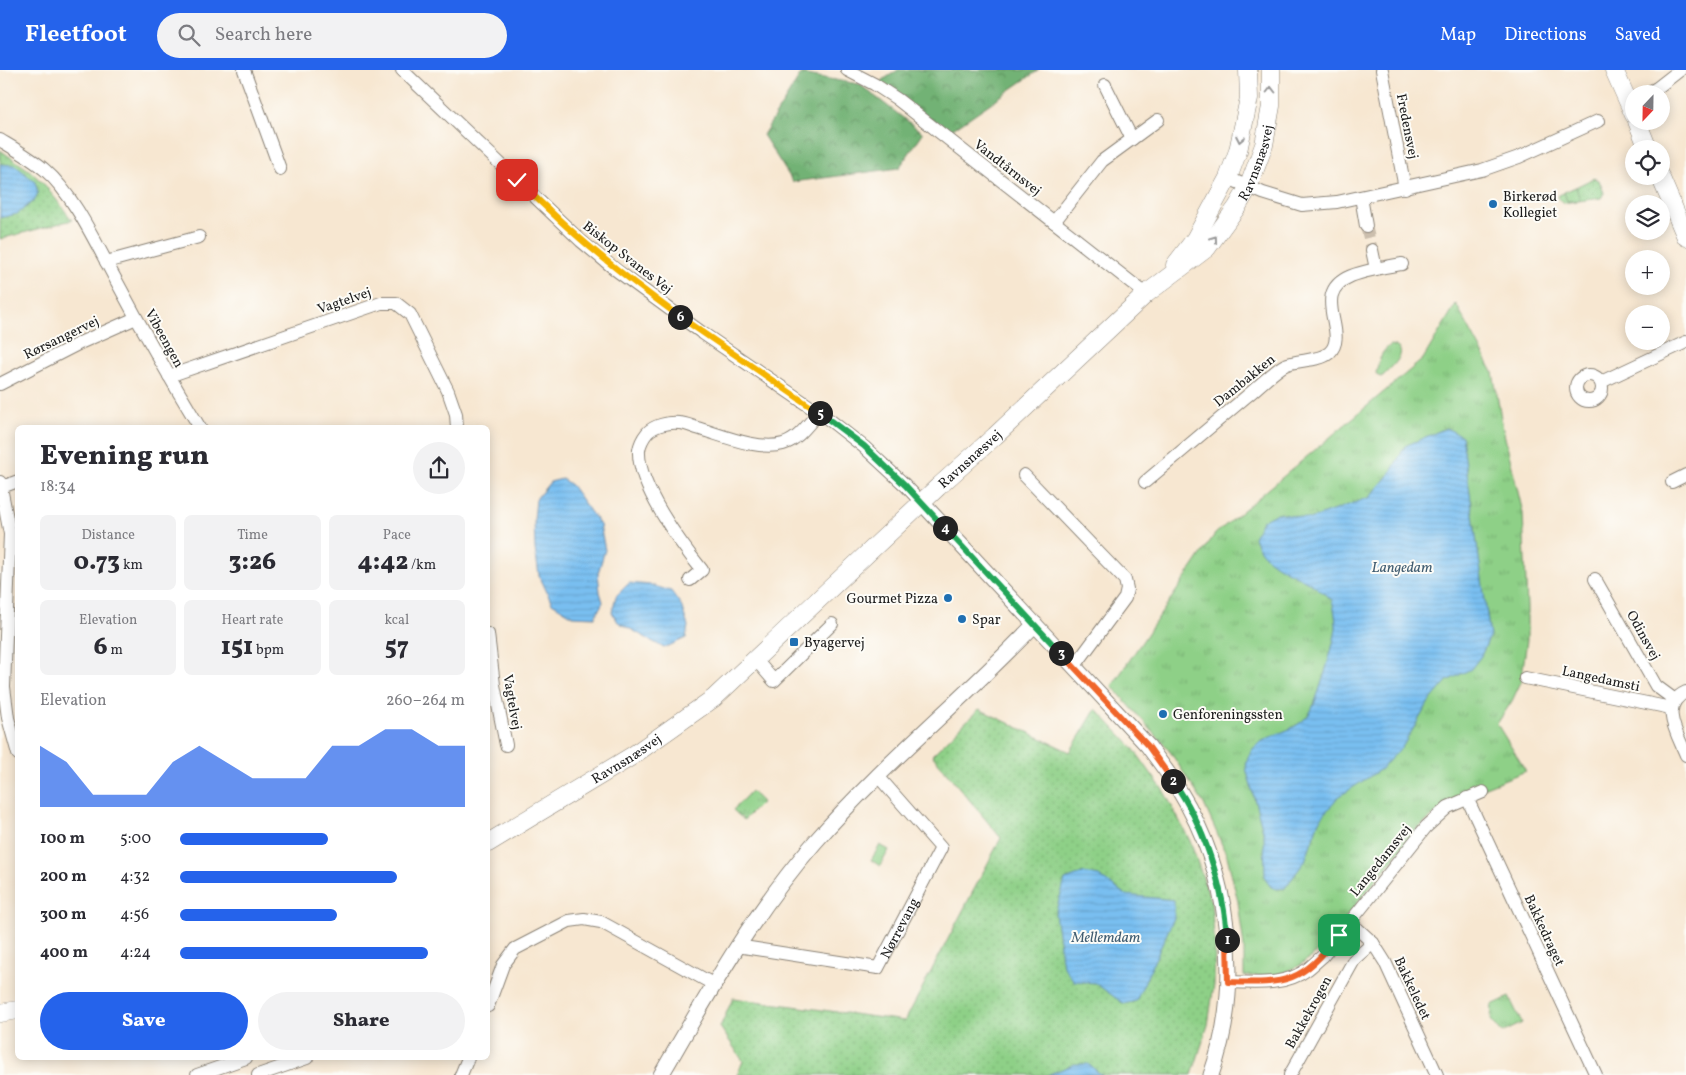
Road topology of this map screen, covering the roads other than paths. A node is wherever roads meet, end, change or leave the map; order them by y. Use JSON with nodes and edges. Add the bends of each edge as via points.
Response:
{"nodes":[{"id":1,"x":244,"y":70,"type":"edge"},
{"id":2,"x":402,"y":70,"type":"edge"},
{"id":3,"x":847,"y":70,"type":"edge"},
{"id":4,"x":1248,"y":70,"type":"edge"},
{"id":5,"x":1271,"y":70,"type":"edge"},
{"id":6,"x":1382,"y":70,"type":"edge"},
{"id":7,"x":1614,"y":70,"type":"edge"},
{"id":8,"x":1680,"y":70,"type":"edge"},
{"id":9,"x":1105,"y":85,"type":"dead end"},
{"id":10,"x":1661,"y":85,"type":"edge"},
{"id":11,"x":1625,"y":92,"type":"edge"},
{"id":12,"x":1158,"y":120,"type":"dead end"},
{"id":13,"x":1598,"y":121,"type":"dead end"},
{"id":14,"x":1132,"y":139,"type":"junction"},
{"id":15,"x":0,"y":140,"type":"edge"},
{"id":16,"x":280,"y":169,"type":"dead end"},
{"id":17,"x":1228,"y":178,"type":"junction"},
{"id":18,"x":1664,"y":185,"type":"edge"},
{"id":19,"x":1248,"y":188,"type":"junction"},
{"id":20,"x":1405,"y":188,"type":"junction"},
{"id":21,"x":1361,"y":197,"type":"junction"},
{"id":22,"x":1054,"y":222,"type":"junction"},
{"id":23,"x":1366,"y":226,"type":"tunnel mouth"},
{"id":24,"x":199,"y":237,"type":"dead end"},
{"id":25,"x":1686,"y":237,"type":"edge"},
{"id":26,"x":1372,"y":250,"type":"tunnel mouth"},
{"id":27,"x":106,"y":262,"type":"junction"},
{"id":28,"x":1402,"y":264,"type":"dead end"},
{"id":29,"x":1376,"y":269,"type":"junction"},
{"id":30,"x":1163,"y":281,"type":"junction"},
{"id":31,"x":1146,"y":294,"type":"junction"},
{"id":32,"x":136,"y":318,"type":"junction"},
{"id":33,"x":1686,"y":342,"type":"edge"},
{"id":34,"x":169,"y":376,"type":"junction"},
{"id":35,"x":1601,"y":382,"type":"dead end"},
{"id":36,"x":0,"y":384,"type":"edge"},
{"id":37,"x":820,"y":412,"type":"junction"},
{"id":38,"x":198,"y":425,"type":"edge"},
{"id":39,"x":457,"y":425,"type":"edge"},
{"id":40,"x":1024,"y":475,"type":"dead end"},
{"id":41,"x":1686,"y":475,"type":"edge"},
{"id":42,"x":15,"y":482,"type":"edge"},
{"id":43,"x":1144,"y":482,"type":"dead end"},
{"id":44,"x":1672,"y":482,"type":"dead end"},
{"id":45,"x":1,"y":484,"type":"edge"},
{"id":46,"x":922,"y":503,"type":"junction"},
{"id":47,"x":1595,"y":579,"type":"dead end"},
{"id":48,"x":690,"y":580,"type":"dead end"},
{"id":49,"x":832,"y":624,"type":"dead end"},
{"id":50,"x":1035,"y":624,"type":"junction"},
{"id":51,"x":490,"y":651,"type":"edge"},
{"id":52,"x":756,"y":660,"type":"junction"},
{"id":53,"x":1074,"y":667,"type":"junction"},
{"id":54,"x":1525,"y":678,"type":"dead end"},
{"id":55,"x":1686,"y":692,"type":"edge"},
{"id":56,"x":1673,"y":704,"type":"junction"},
{"id":57,"x":15,"y":743,"type":"edge"},
{"id":58,"x":506,"y":745,"type":"dead end"},
{"id":59,"x":1686,"y":755,"type":"edge"},
{"id":60,"x":877,"y":775,"type":"junction"},
{"id":61,"x":1483,"y":792,"type":"dead end"},
{"id":62,"x":1467,"y":798,"type":"junction"},
{"id":63,"x":490,"y":842,"type":"edge"},
{"id":64,"x":1350,"y":922,"type":"junction"},
{"id":65,"x":1373,"y":943,"type":"junction"},
{"id":66,"x":737,"y":946,"type":"junction"},
{"id":67,"x":1228,"y":982,"type":"junction"},
{"id":68,"x":713,"y":984,"type":"junction"},
{"id":69,"x":490,"y":1001,"type":"edge"},
{"id":70,"x":15,"y":1010,"type":"edge"},
{"id":71,"x":0,"y":1013,"type":"edge"},
{"id":72,"x":243,"y":1060,"type":"edge"},
{"id":73,"x":301,"y":1060,"type":"edge"},
{"id":74,"x":467,"y":1060,"type":"edge"},
{"id":75,"x":228,"y":1070,"type":"edge"},
{"id":76,"x":197,"y":1075,"type":"edge"},
{"id":77,"x":258,"y":1075,"type":"edge"},
{"id":78,"x":461,"y":1075,"type":"edge"},
{"id":79,"x":661,"y":1075,"type":"edge"},
{"id":80,"x":1211,"y":1075,"type":"edge"},
{"id":81,"x":1290,"y":1075,"type":"edge"},
{"id":82,"x":1438,"y":1075,"type":"edge"},
{"id":83,"x":1596,"y":1075,"type":"edge"}],
"edges":[{"from":1,"to":16,"type":"street"},
{"from":2,"to":37,"type":"street","name":"Biskop Svanes Vej","via":[[581,241],[616,270],[700,332]]},
{"from":3,"to":22,"type":"street","name":"Vandtårnsvej","via":[[897,100]]},
{"from":4,"to":17,"type":"main road","name":"Ravnsnæsvej","one_way":true,"via":[[1249,98],[1238,151]]},
{"from":19,"to":5,"type":"main road","name":"Ravnsnæsvej","one_way":true,"via":[[1264,145],[1271,106]]},
{"from":6,"to":20,"type":"street","name":"Fredensvej"},
{"from":7,"to":11,"type":"main road"},
{"from":8,"to":10,"type":"street"},
{"from":9,"to":14,"type":"street"},
{"from":12,"to":14,"type":"street"},
{"from":13,"to":20,"type":"street","via":[[1482,170]]},
{"from":14,"to":22,"type":"street","via":[[1102,161]]},
{"from":15,"to":27,"type":"street","name":"Vibeengen","via":[[51,176],[77,212]]},
{"from":17,"to":19,"type":"street"},
{"from":17,"to":30,"type":"main road","name":"Ravnsnæsvej","via":[[1195,239]]},
{"from":18,"to":25,"type":"main road"},
{"from":19,"to":21,"type":"street","via":[[1302,205]]},
{"from":30,"to":19,"type":"main road","name":"Ravnsnæsvej","one_way":true,"via":[[1207,248]]},
{"from":20,"to":21,"type":"street"},
{"from":21,"to":23,"type":"street"},
{"from":22,"to":31,"type":"street","name":"Vandtårnsvej"},
{"from":24,"to":27,"type":"street"},
{"from":26,"to":29,"type":"street"},
{"from":27,"to":32,"type":"street","name":"Vibeengen"},
{"from":28,"to":29,"type":"street","name":"Dambakken"},
{"from":29,"to":43,"type":"street","name":"Dambakken","via":[[1351,276],[1334,290],[1330,310],[1336,336],[1331,351],[1325,356],[1285,365]]},
{"from":30,"to":31,"type":"main road","name":"Ravnsnæsvej"},
{"from":31,"to":46,"type":"main road","name":"Ravnsnæsvej"},
{"from":32,"to":34,"type":"street","name":"Vibeengen"},
{"from":32,"to":36,"type":"street","name":"Rørsangervej"},
{"from":33,"to":35,"type":"street"},
{"from":34,"to":38,"type":"street","name":"Vibeengen"},
{"from":34,"to":39,"type":"street","name":"Vagtelvej","via":[[381,302],[396,303],[410,314],[440,374],[456,414]]},
{"from":37,"to":46,"type":"street","name":"Biskop Svanes Vej","via":[[864,446]]},
{"from":37,"to":48,"type":"street","via":[[793,440],[769,446],[679,423],[662,424],[649,431],[639,449],[642,470],[660,511],[702,570]]},
{"from":40,"to":53,"type":"street","via":[[1125,580],[1128,589],[1125,598]]},
{"from":41,"to":44,"type":"street"},
{"from":42,"to":45,"type":"street"},
{"from":45,"to":57,"type":"street","via":[[10,534],[4,687]]},
{"from":46,"to":50,"type":"street"},
{"from":46,"to":52,"type":"main road","name":"Ravnsnæsvej"},
{"from":47,"to":56,"type":"street","name":"Odinsvej","via":[[1656,686]]},
{"from":49,"to":52,"type":"street","via":[[774,681]]},
{"from":50,"to":53,"type":"street"},
{"from":50,"to":60,"type":"street"},
{"from":51,"to":58,"type":"street","name":"Vagtelvej"},
{"from":52,"to":63,"type":"main road","name":"Ravnsnæsvej","via":[[714,698],[632,756]]},
{"from":53,"to":67,"type":"street","via":[[1148,746],[1180,790],[1199,828],[1223,899]]},
{"from":54,"to":56,"type":"street","name":"Langedamsti"},
{"from":55,"to":56,"type":"street"},
{"from":56,"to":59,"type":"street","via":[[1672,719]]},
{"from":60,"to":66,"type":"street","via":[[810,848]]},
{"from":60,"to":66,"type":"street","name":"Nørrevang","via":[[941,848],[878,968]]},
{"from":61,"to":62,"type":"street","name":"Langedamsvej"},
{"from":62,"to":64,"type":"street","name":"Langedamsvej","via":[[1448,807],[1426,827]]},
{"from":62,"to":83,"type":"street","name":"Bakkedraget"},
{"from":64,"to":65,"type":"street","name":"Bakkeledet"},
{"from":64,"to":67,"type":"street","name":"Langedamsvej","via":[[1323,956],[1291,978],[1270,982]]},
{"from":65,"to":81,"type":"street","name":"Bakkekrogen","via":[[1354,960]]},
{"from":65,"to":82,"type":"street","name":"Bakkeledet"},
{"from":66,"to":68,"type":"street"},
{"from":67,"to":80,"type":"street","via":[[1224,1025]]},
{"from":68,"to":69,"type":"street","via":[[601,922],[584,919],[569,922],[515,949],[503,965]]},
{"from":68,"to":79,"type":"street"},
{"from":70,"to":71,"type":"main road"},
{"from":72,"to":75,"type":"street"},
{"from":73,"to":77,"type":"street"},
{"from":74,"to":78,"type":"street"},
{"from":75,"to":76,"type":"street"}]}
